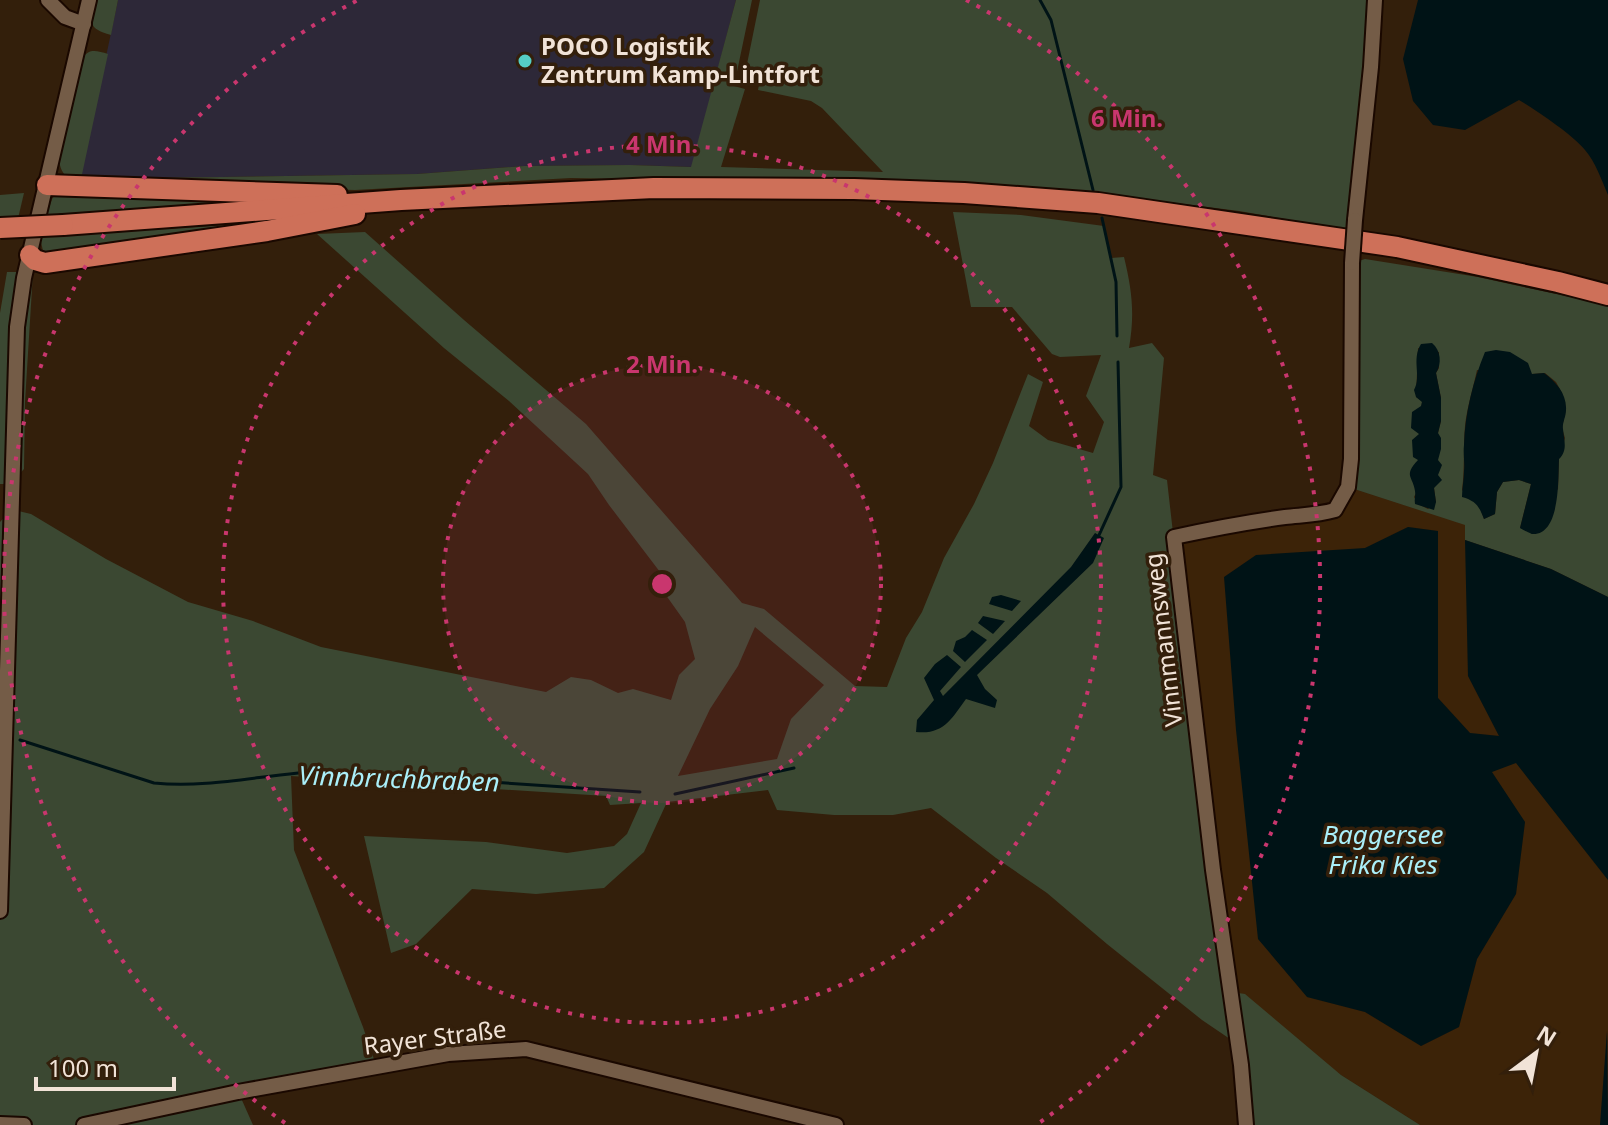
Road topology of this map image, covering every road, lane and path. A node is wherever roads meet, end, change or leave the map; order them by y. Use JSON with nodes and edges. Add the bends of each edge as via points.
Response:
{"nodes":[{"id":1,"x":48,"y":0,"type":"edge"},
{"id":2,"x":89,"y":0,"type":"edge"},
{"id":3,"x":1375,"y":0,"type":"edge"},
{"id":4,"x":84,"y":24,"type":"junction"},
{"id":5,"x":47,"y":185,"type":"junction"},
{"id":6,"x":401,"y":200,"type":"junction"},
{"id":7,"x":0,"y":228,"type":"edge"},
{"id":8,"x":30,"y":255,"type":"junction"},
{"id":9,"x":1608,"y":295,"type":"edge"},
{"id":10,"x":0,"y":911,"type":"edge"},
{"id":11,"x":0,"y":1124,"type":"edge"},
{"id":12,"x":24,"y":1125,"type":"edge"},
{"id":13,"x":84,"y":1125,"type":"edge"},
{"id":14,"x":836,"y":1125,"type":"edge"},
{"id":15,"x":1246,"y":1125,"type":"edge"}],
"edges":[{"from":1,"to":4,"type":"street","via":[[65,17]]},
{"from":2,"to":4,"type":"street"},
{"from":3,"to":15,"type":"street","name":"Vinnmannsweg","bridge":true,"via":[[1352,263],[1348,487],[1335,510],[1319,515],[1174,537]]},
{"from":4,"to":5,"type":"street"},
{"from":5,"to":6,"type":"highway"},
{"from":5,"to":8,"type":"street"},
{"from":6,"to":7,"type":"highway","bridge":true},
{"from":6,"to":8,"type":"highway","via":[[334,219],[136,251],[45,263]]},
{"from":6,"to":9,"type":"highway","via":[[669,188],[854,189],[1071,201],[1397,247]]},
{"from":8,"to":10,"type":"street","via":[[17,327]]},
{"from":11,"to":12,"type":"street"},
{"from":13,"to":14,"type":"street","name":"Rayer Straße","via":[[448,1054],[526,1049]]}]}
